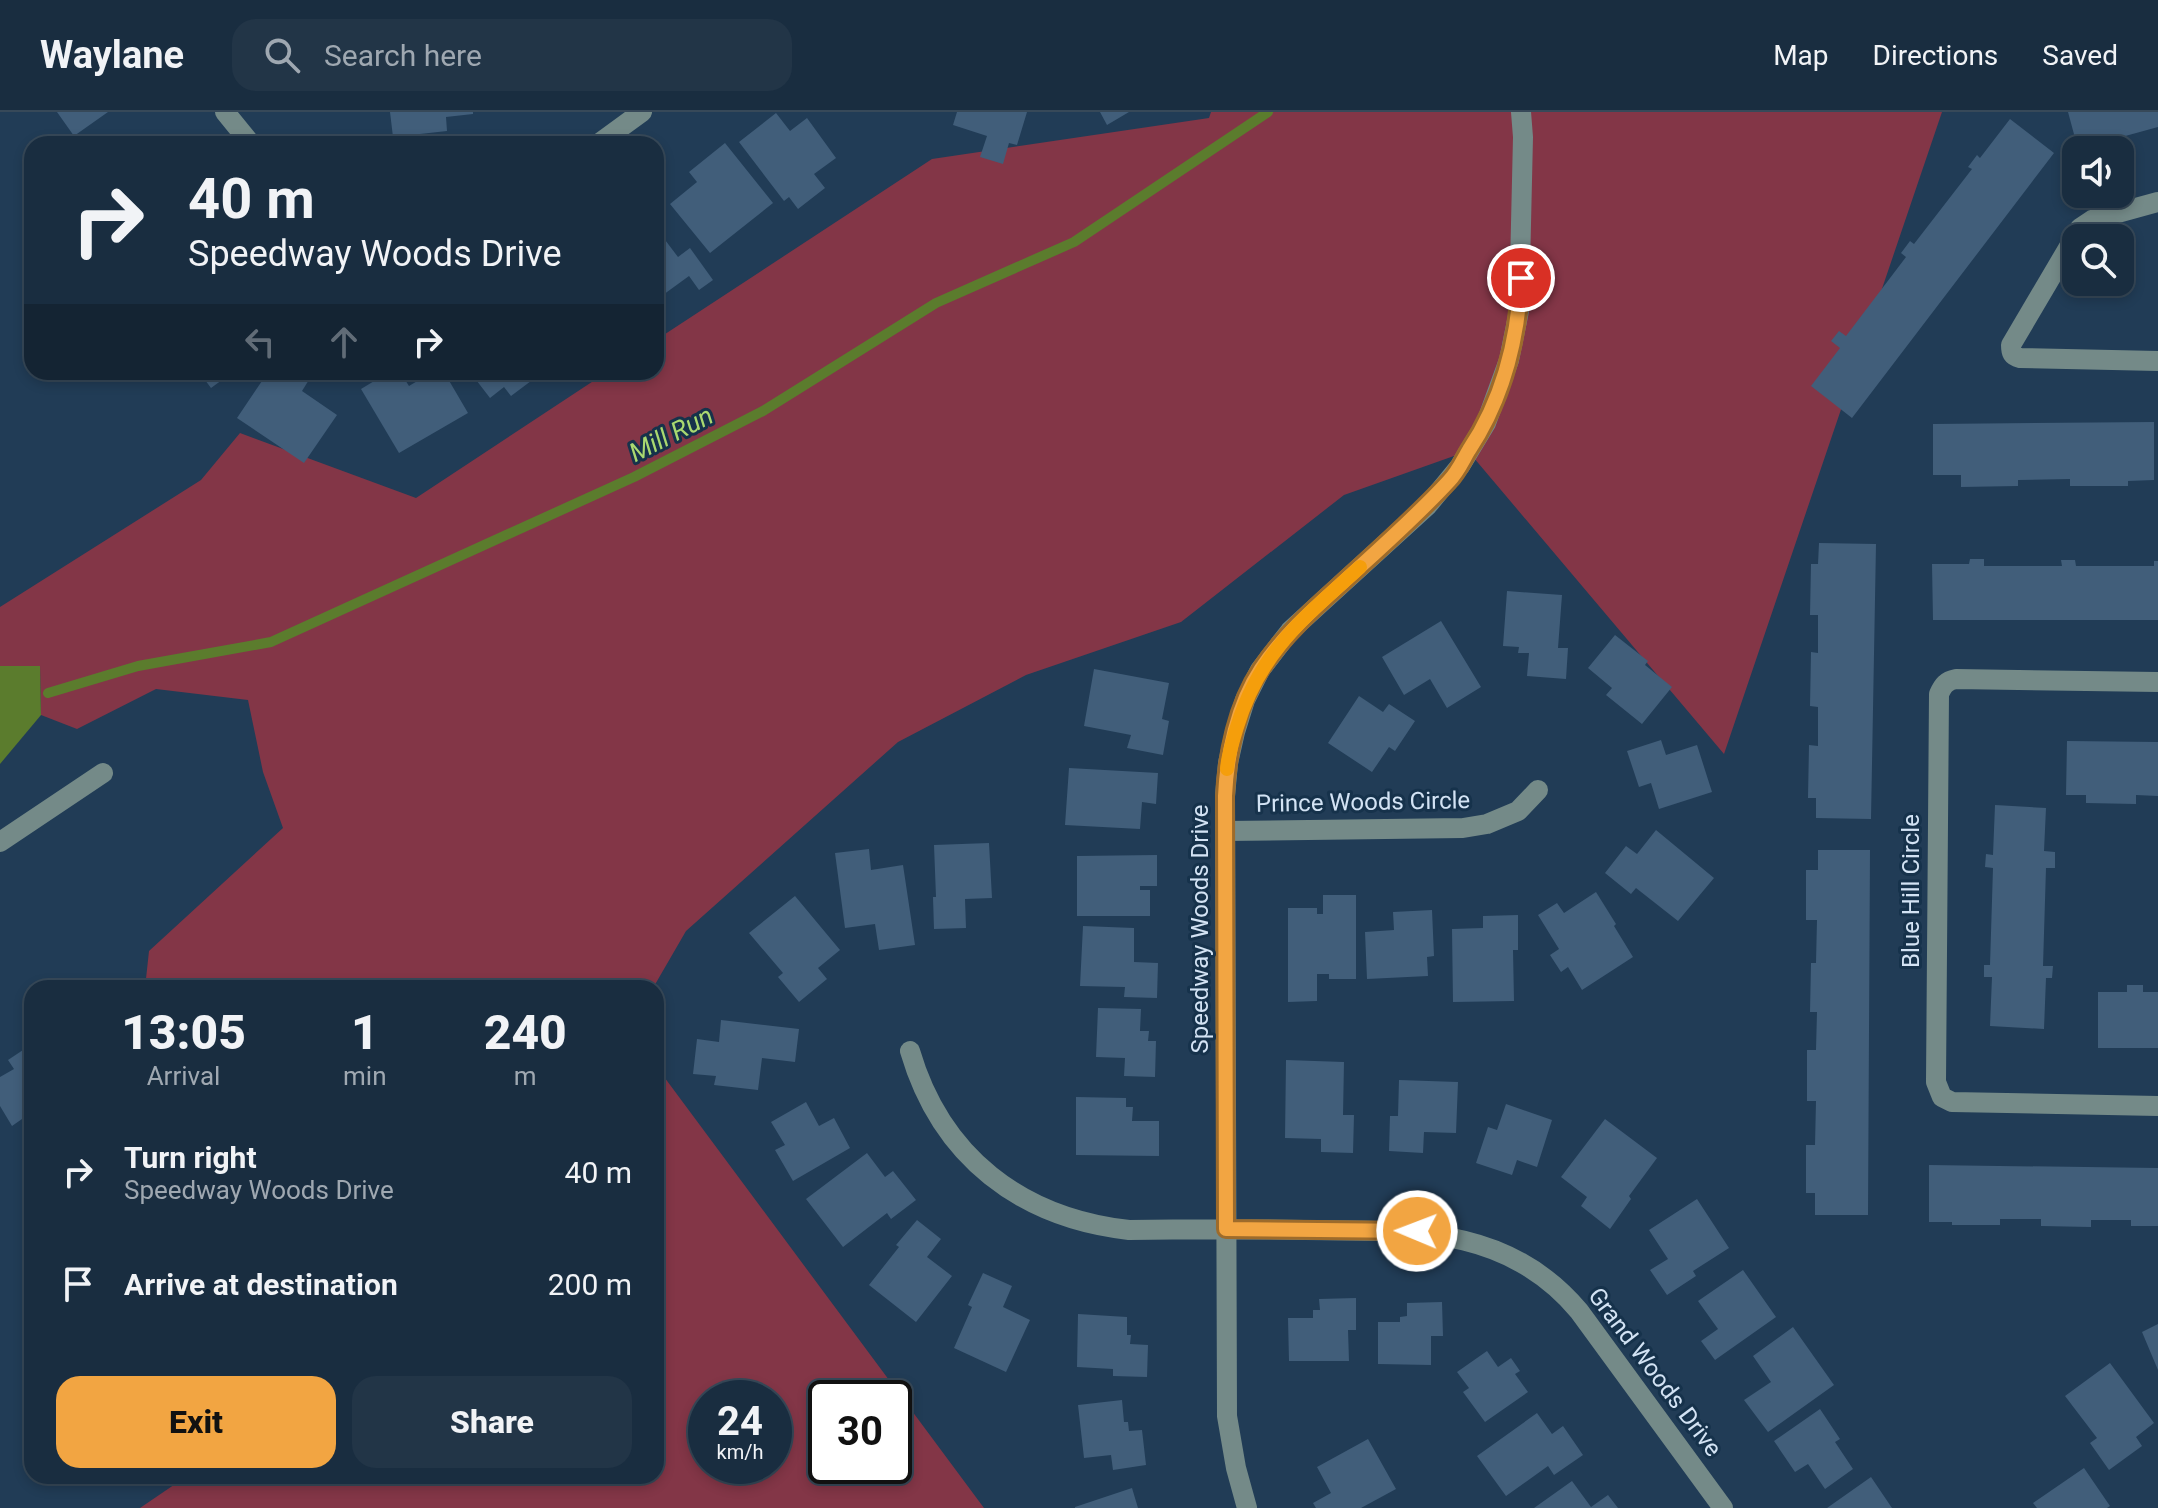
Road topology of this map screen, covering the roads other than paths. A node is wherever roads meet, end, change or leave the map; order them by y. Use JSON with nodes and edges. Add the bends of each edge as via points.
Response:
{"nodes":[{"id":1,"x":225,"y":112,"type":"edge"},
{"id":2,"x":642,"y":112,"type":"edge"},
{"id":3,"x":1521,"y":112,"type":"edge"},
{"id":4,"x":244,"y":136,"type":"edge"},
{"id":5,"x":609,"y":136,"type":"edge"},
{"id":6,"x":2158,"y":202,"type":"edge"},
{"id":7,"x":2158,"y":361,"type":"edge"},
{"id":8,"x":2158,"y":682,"type":"edge"},
{"id":9,"x":103,"y":773,"type":"dead end"},
{"id":10,"x":1538,"y":790,"type":"dead end"},
{"id":11,"x":1226,"y":831,"type":"junction"},
{"id":12,"x":0,"y":842,"type":"edge"},
{"id":13,"x":910,"y":1051,"type":"dead end"},
{"id":14,"x":2158,"y":1106,"type":"edge"},
{"id":15,"x":1226,"y":1229,"type":"junction"},
{"id":16,"x":1247,"y":1508,"type":"edge"},
{"id":17,"x":1723,"y":1508,"type":"edge"}],
"edges":[{"from":1,"to":4,"type":"street"},
{"from":2,"to":5,"type":"street"},
{"from":3,"to":11,"type":"street","name":"Speedway Woods Drive","via":[[1519,311],[1498,392],[1478,438],[1450,480],[1290,631],[1260,670],[1245,700],[1228,763]]},
{"from":6,"to":7,"type":"street","via":[[2080,228],[2011,352],[2020,358]]},
{"from":8,"to":14,"type":"street","name":"Blue Hill Circle","via":[[1956,679],[1943,685],[1936,1082],[1942,1097],[1952,1102]]},
{"from":9,"to":12,"type":"street"},
{"from":10,"to":11,"type":"street","name":"Prince Woods Circle","via":[[1518,811],[1463,828]]},
{"from":11,"to":15,"type":"street","name":"Speedway Woods Drive"},
{"from":13,"to":15,"type":"street","name":"Grand Woods Drive","via":[[929,1099],[956,1141],[977,1165],[1032,1203],[1096,1226]]},
{"from":15,"to":16,"type":"street","name":"Speedway Woods Drive","via":[[1227,1416]]},
{"from":15,"to":17,"type":"street","name":"Grand Woods Drive","via":[[1417,1231],[1469,1240],[1533,1269],[1562,1291],[1588,1322]]}]}
